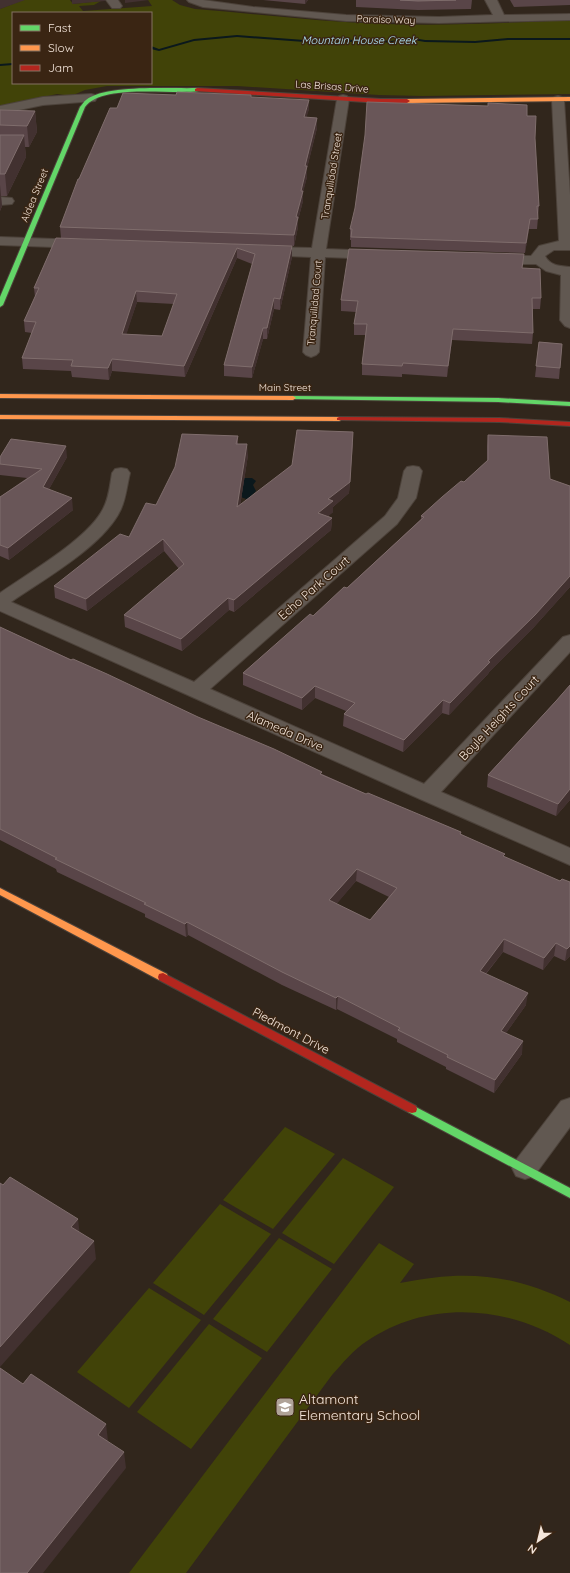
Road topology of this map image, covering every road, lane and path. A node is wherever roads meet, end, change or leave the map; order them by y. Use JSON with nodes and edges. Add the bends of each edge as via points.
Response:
{"nodes":[{"id":1,"x":491,"y":0,"type":"edge"},
{"id":2,"x":198,"y":2,"type":"edge"},
{"id":3,"x":335,"y":4,"type":"dead end"},
{"id":4,"x":330,"y":16,"type":"junction"},
{"id":5,"x":570,"y":17,"type":"edge"},
{"id":6,"x":500,"y":19,"type":"junction"},
{"id":7,"x":92,"y":98,"type":"junction"},
{"id":8,"x":343,"y":99,"type":"junction"},
{"id":9,"x":564,"y":100,"type":"edge"},
{"id":10,"x":0,"y":110,"type":"edge"},
{"id":11,"x":0,"y":241,"type":"edge"},
{"id":12,"x":27,"y":242,"type":"junction"},
{"id":13,"x":93,"y":245,"type":"edge"},
{"id":14,"x":568,"y":245,"type":"edge"},
{"id":15,"x":248,"y":251,"type":"edge"},
{"id":16,"x":318,"y":253,"type":"junction"},
{"id":17,"x":389,"y":256,"type":"edge"},
{"id":18,"x":481,"y":259,"type":"edge"},
{"id":19,"x":540,"y":260,"type":"junction"},
{"id":20,"x":569,"y":271,"type":"edge"},
{"id":21,"x":0,"y":305,"type":"edge"},
{"id":22,"x":570,"y":323,"type":"edge"},
{"id":23,"x":310,"y":352,"type":"dead end"},
{"id":24,"x":0,"y":396,"type":"edge"},
{"id":25,"x":570,"y":404,"type":"edge"},
{"id":26,"x":0,"y":417,"type":"edge"},
{"id":27,"x":570,"y":424,"type":"edge"},
{"id":28,"x":413,"y":471,"type":"dead end"},
{"id":29,"x":121,"y":473,"type":"dead end"},
{"id":30,"x":0,"y":601,"type":"edge"},
{"id":31,"x":0,"y":604,"type":"edge"},
{"id":32,"x":570,"y":641,"type":"edge"},
{"id":33,"x":196,"y":691,"type":"junction"},
{"id":34,"x":427,"y":794,"type":"junction"},
{"id":35,"x":570,"y":857,"type":"edge"},
{"id":36,"x":0,"y":891,"type":"edge"},
{"id":37,"x":570,"y":1108,"type":"edge"},
{"id":38,"x":525,"y":1168,"type":"junction"},
{"id":39,"x":570,"y":1192,"type":"edge"}],
"edges":[{"from":1,"to":6,"type":"street"},
{"from":2,"to":4,"type":"street","name":"Paraíso Way"},
{"from":3,"to":4,"type":"street"},
{"from":4,"to":6,"type":"street","name":"Paraíso Way","via":[[410,20]]},
{"from":5,"to":6,"type":"street","name":"Paraíso Way"},
{"from":7,"to":8,"type":"street","name":"Las Brisas Drive","via":[[120,92],[205,90]]},
{"from":7,"to":10,"type":"street","via":[[43,101]]},
{"from":7,"to":12,"type":"street","name":"Aldea Street","via":[[83,107]]},
{"from":8,"to":9,"type":"street","name":"Las Brisas Drive"},
{"from":8,"to":16,"type":"street","name":"Tranquilidad Street"},
{"from":9,"to":14,"type":"street"},
{"from":11,"to":12,"type":"street"},
{"from":12,"to":13,"type":"street"},
{"from":12,"to":21,"type":"street","name":"Aldea Street"},
{"from":14,"to":19,"type":"street","via":[[544,249],[538,256]]},
{"from":15,"to":16,"type":"street"},
{"from":16,"to":17,"type":"street"},
{"from":16,"to":23,"type":"street","name":"Tranquilidad Court"},
{"from":18,"to":19,"type":"street"},
{"from":19,"to":20,"type":"street","via":[[547,266]]},
{"from":20,"to":22,"type":"street"},
{"from":24,"to":25,"type":"street","name":"Main Street","via":[[498,400]]},
{"from":26,"to":27,"type":"street","via":[[460,420]]},
{"from":28,"to":33,"type":"street","name":"Echo Park Court","via":[[407,498],[391,520]]},
{"from":29,"to":30,"type":"street","via":[[111,511],[94,532]]},
{"from":31,"to":33,"type":"street","name":"Alameda Drive"},
{"from":32,"to":34,"type":"street","name":"Boyle Heights Court"},
{"from":33,"to":34,"type":"street","name":"Alameda Drive"},
{"from":34,"to":35,"type":"street","name":"Alameda Drive"},
{"from":36,"to":38,"type":"street","name":"Piedmont Drive"},
{"from":37,"to":38,"type":"street"},
{"from":38,"to":39,"type":"street","name":"Piedmont Drive"}]}
